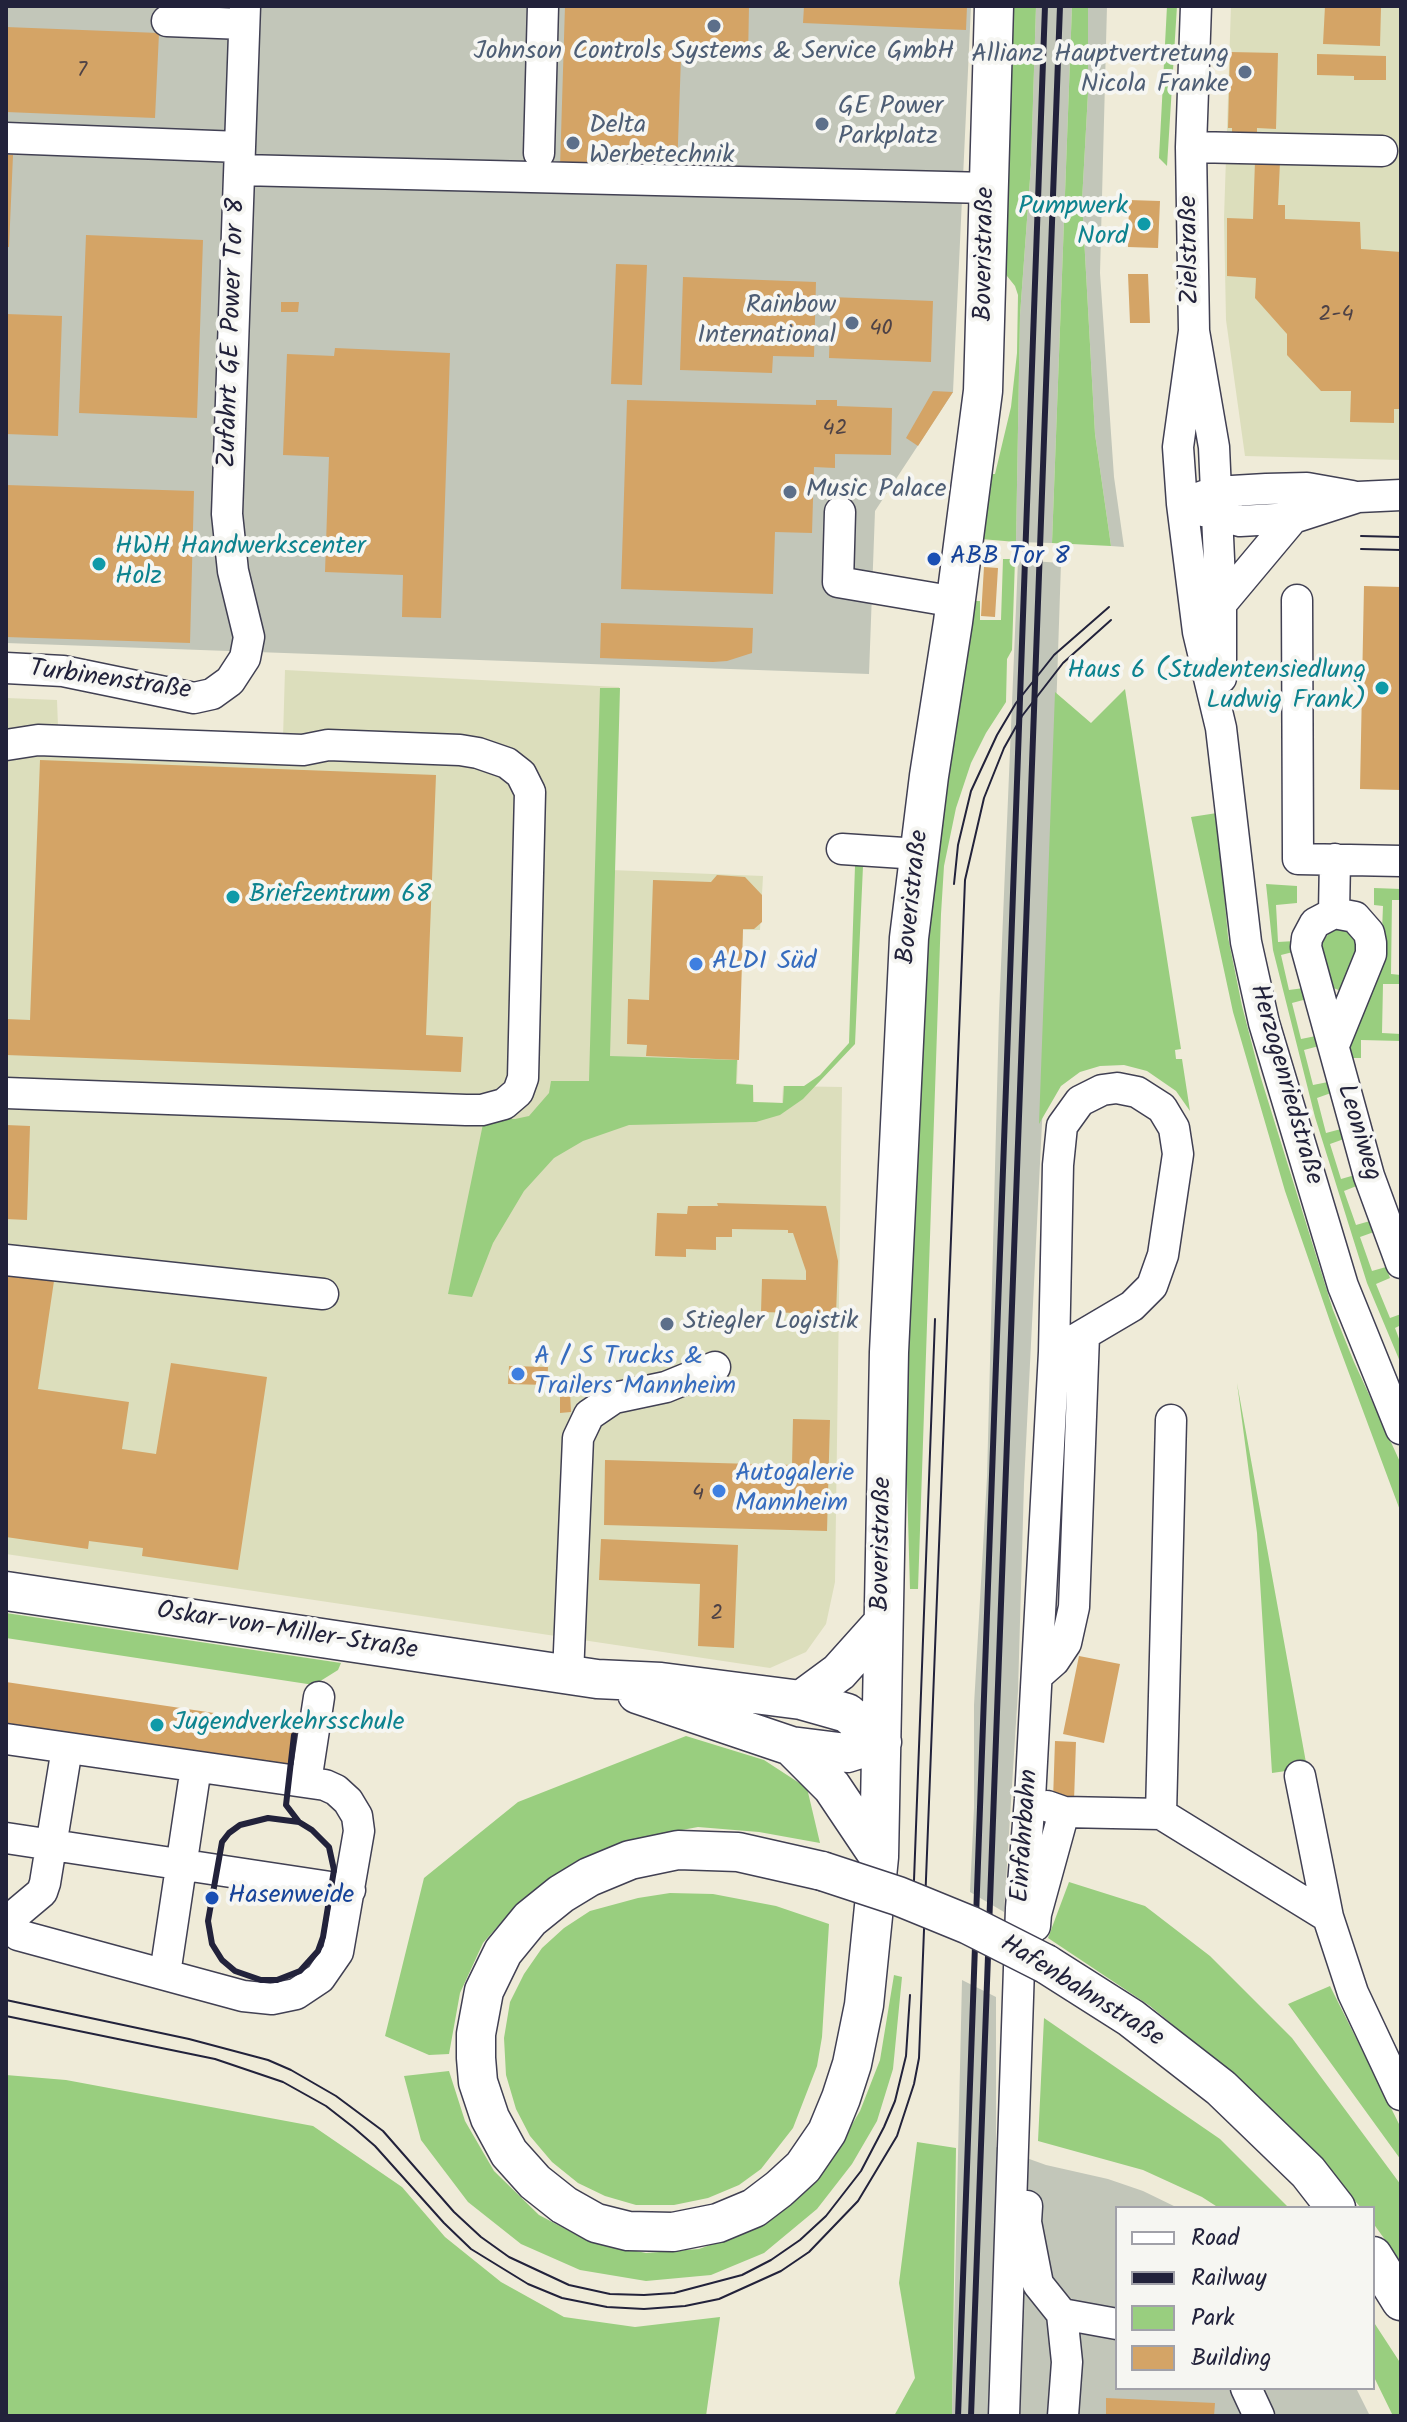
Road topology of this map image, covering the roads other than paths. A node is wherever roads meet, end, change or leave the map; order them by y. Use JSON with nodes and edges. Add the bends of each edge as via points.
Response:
{"nodes":[{"id":1,"x":543,"y":6,"type":"edge"},
{"id":2,"x":994,"y":6,"type":"edge"},
{"id":3,"x":1196,"y":6,"type":"edge"},
{"id":4,"x":244,"y":15,"type":"edge"},
{"id":5,"x":167,"y":21,"type":"dead end"},
{"id":6,"x":6,"y":138,"type":"edge"},
{"id":7,"x":1191,"y":147,"type":"junction"},
{"id":8,"x":1382,"y":151,"type":"dead end"},
{"id":9,"x":539,"y":153,"type":"dead end"},
{"id":10,"x":240,"y":159,"type":"junction"},
{"id":11,"x":988,"y":188,"type":"junction"},
{"id":12,"x":1194,"y":331,"type":"junction"},
{"id":13,"x":1401,"y":495,"type":"edge"},
{"id":14,"x":1358,"y":497,"type":"junction"},
{"id":15,"x":1215,"y":503,"type":"junction"},
{"id":16,"x":1182,"y":504,"type":"junction"},
{"id":17,"x":840,"y":512,"type":"dead end"},
{"id":18,"x":1293,"y":518,"type":"junction"},
{"id":19,"x":1297,"y":600,"type":"dead end"},
{"id":20,"x":956,"y":602,"type":"junction"},
{"id":21,"x":1221,"y":604,"type":"junction"},
{"id":22,"x":245,"y":658,"type":"joint"},
{"id":23,"x":6,"y":668,"type":"edge"},
{"id":24,"x":1221,"y":728,"type":"junction"},
{"id":25,"x":6,"y":745,"type":"edge"},
{"id":26,"x":842,"y":849,"type":"dead end"},
{"id":27,"x":919,"y":854,"type":"junction"},
{"id":28,"x":1335,"y":859,"type":"junction"},
{"id":29,"x":1401,"y":861,"type":"edge"},
{"id":30,"x":1334,"y":913,"type":"junction"},
{"id":31,"x":1334,"y":1045,"type":"junction"},
{"id":32,"x":6,"y":1093,"type":"edge"},
{"id":33,"x":6,"y":1260,"type":"edge"},
{"id":34,"x":1401,"y":1263,"type":"edge"},
{"id":35,"x":323,"y":1294,"type":"dead end"},
{"id":36,"x":1084,"y":1335,"type":"junction"},
{"id":37,"x":1054,"y":1352,"type":"junction"},
{"id":38,"x":715,"y":1367,"type":"dead end"},
{"id":39,"x":1171,"y":1420,"type":"dead end"},
{"id":40,"x":1401,"y":1429,"type":"edge"},
{"id":41,"x":6,"y":1591,"type":"edge"},
{"id":42,"x":882,"y":1624,"type":"junction"},
{"id":43,"x":1037,"y":1676,"type":"junction"},
{"id":44,"x":582,"y":1677,"type":"junction"},
{"id":45,"x":319,"y":1697,"type":"dead end"},
{"id":46,"x":801,"y":1700,"type":"junction"},
{"id":47,"x":6,"y":1739,"type":"edge"},
{"id":48,"x":882,"y":1742,"type":"junction"},
{"id":49,"x":791,"y":1746,"type":"junction"},
{"id":50,"x":67,"y":1748,"type":"junction"},
{"id":51,"x":196,"y":1767,"type":"junction"},
{"id":52,"x":1300,"y":1776,"type":"dead end"},
{"id":53,"x":306,"y":1782,"type":"junction"},
{"id":54,"x":1030,"y":1799,"type":"junction"},
{"id":55,"x":1064,"y":1812,"type":"junction"},
{"id":56,"x":1161,"y":1814,"type":"junction"},
{"id":57,"x":6,"y":1838,"type":"edge"},
{"id":58,"x":52,"y":1845,"type":"junction"},
{"id":59,"x":879,"y":1857,"type":"junction"},
{"id":60,"x":182,"y":1864,"type":"junction"},
{"id":61,"x":822,"y":1871,"type":"joint"},
{"id":62,"x":350,"y":1890,"type":"junction"},
{"id":63,"x":1328,"y":1917,"type":"junction"},
{"id":64,"x":12,"y":1925,"type":"edge"},
{"id":65,"x":165,"y":1974,"type":"junction"},
{"id":66,"x":1401,"y":2095,"type":"edge"},
{"id":67,"x":1334,"y":2206,"type":"edge"},
{"id":68,"x":1375,"y":2259,"type":"edge"},
{"id":69,"x":1401,"y":2301,"type":"edge"},
{"id":70,"x":1062,"y":2314,"type":"junction"},
{"id":71,"x":1115,"y":2324,"type":"edge"},
{"id":72,"x":1247,"y":2390,"type":"edge"},
{"id":73,"x":1004,"y":2416,"type":"edge"},
{"id":74,"x":1063,"y":2416,"type":"edge"},
{"id":75,"x":1259,"y":2416,"type":"edge"}],
"edges":[{"from":1,"to":9,"type":"street"},
{"from":2,"to":11,"type":"main road","name":"Boveristraße"},
{"from":3,"to":7,"type":"street","name":"Zielstraße"},
{"from":4,"to":5,"type":"street"},
{"from":4,"to":10,"type":"street","name":"Zufahrt GE Power Tor 8"},
{"from":6,"to":10,"type":"street"},
{"from":7,"to":8,"type":"street"},
{"from":7,"to":12,"type":"street","name":"Zielstraße"},
{"from":10,"to":11,"type":"street"},
{"from":10,"to":22,"type":"street","name":"Zufahrt GE Power Tor 8","via":[[227,514],[233,571],[249,637]]},
{"from":11,"to":20,"type":"main road","name":"Boveristraße","via":[[983,391]]},
{"from":12,"to":15,"type":"street","name":"Zielstraße","via":[[1214,447]]},
{"from":12,"to":16,"type":"street","name":"Herzogenriedstraße","via":[[1178,447]]},
{"from":13,"to":14,"type":"street"},
{"from":14,"to":15,"type":"street","via":[[1307,488]]},
{"from":14,"to":18,"type":"street"},
{"from":15,"to":16,"type":"street"},
{"from":15,"to":18,"type":"street","via":[[1240,521]]},
{"from":15,"to":21,"type":"street","name":"Herzogenriedstraße"},
{"from":16,"to":24,"type":"street","name":"Herzogenriedstraße","via":[[1198,632]]},
{"from":17,"to":20,"type":"street","via":[[838,582]]},
{"from":18,"to":21,"type":"street"},
{"from":19,"to":28,"type":"street","via":[[1298,859]]},
{"from":20,"to":27,"type":"main road","name":"Boveristraße"},
{"from":21,"to":24,"type":"street","name":"Herzogenriedstraße"},
{"from":22,"to":23,"type":"street","name":"Turbinenstraße","via":[[230,681],[212,694],[194,698],[63,671]]},
{"from":24,"to":40,"type":"street","name":"Herzogenriedstraße","via":[[1246,942],[1264,1023],[1343,1286]]},
{"from":25,"to":32,"type":"street","via":[[38,740],[460,750],[507,763],[521,774],[530,792],[523,1078],[518,1092],[504,1104],[466,1110]]},
{"from":26,"to":27,"type":"street"},
{"from":27,"to":42,"type":"main road","name":"Boveristraße","via":[[909,938],[889,1352]]},
{"from":28,"to":29,"type":"street"},
{"from":28,"to":30,"type":"street"},
{"from":30,"to":31,"type":"street","name":"Leoniweg","via":[[1315,923],[1306,947]]},
{"from":30,"to":31,"type":"street","via":[[1355,917],[1369,933],[1371,954]]},
{"from":31,"to":34,"type":"street","name":"Leoniweg","via":[[1369,1176]]},
{"from":33,"to":35,"type":"street"},
{"from":36,"to":37,"type":"street","name":"Einfahrbahn"},
{"from":36,"to":37,"type":"street","name":"Einfahrbahn","via":[[1132,1306],[1152,1286],[1163,1255],[1178,1154],[1174,1128],[1162,1108],[1137,1092],[1117,1088],[1080,1101],[1062,1126]]},
{"from":36,"to":43,"type":"street","via":[[1074,1607],[1066,1643]]},
{"from":37,"to":43,"type":"street","name":"Einfahrbahn"},
{"from":38,"to":44,"type":"street","via":[[666,1387],[614,1398],[589,1415],[578,1438]]},
{"from":39,"to":56,"type":"street"},
{"from":41,"to":44,"type":"main road","name":"Oskar-von-Miller-Straße"},
{"from":42,"to":46,"type":"main road","via":[[839,1672]]},
{"from":42,"to":48,"type":"main road","name":"Boveristraße"},
{"from":43,"to":54,"type":"street","name":"Einfahrbahn"},
{"from":44,"to":46,"type":"main road","name":"Oskar-von-Miller-Straße"},
{"from":44,"to":49,"type":"main road","name":"Oskar-von-Miller-Straße"},
{"from":45,"to":53,"type":"street"},
{"from":46,"to":48,"type":"main road","name":"Oskar-von-Miller-Straße","via":[[847,1713]]},
{"from":47,"to":50,"type":"street"},
{"from":48,"to":49,"type":"main road","name":"Oskar-von-Miller-Straße","via":[[847,1753]]},
{"from":48,"to":59,"type":"main road","name":"Boveristraße"},
{"from":49,"to":59,"type":"main road","via":[[832,1787]]},
{"from":50,"to":51,"type":"street"},
{"from":50,"to":58,"type":"street"},
{"from":51,"to":53,"type":"street"},
{"from":51,"to":60,"type":"street"},
{"from":52,"to":63,"type":"street"},
{"from":53,"to":62,"type":"street","via":[[336,1790],[357,1816]]},
{"from":54,"to":55,"type":"street"},
{"from":54,"to":73,"type":"street","name":"Einfahrbahn","via":[[1021,1908]]},
{"from":55,"to":56,"type":"street"},
{"from":55,"to":70,"type":"street","via":[[1036,1914],[1026,2222],[1038,2284]]},
{"from":56,"to":63,"type":"street"},
{"from":57,"to":58,"type":"street"},
{"from":58,"to":60,"type":"street"},
{"from":58,"to":64,"type":"street","via":[[42,1892]]},
{"from":59,"to":61,"type":"main road","name":"Boveristraße","via":[[864,2005],[852,2064],[827,2132],[803,2167],[754,2208],[718,2223],[673,2232],[628,2231],[596,2223],[535,2182],[509,2153],[490,2118],[478,2082],[476,2034],[484,1991],[503,1952],[530,1919],[589,1877],[630,1860],[678,1850],[738,1852]]},
{"from":60,"to":62,"type":"street"},
{"from":60,"to":65,"type":"street"},
{"from":61,"to":67,"type":"main road","name":"Hafenbahnstraße","bridge":true,"via":[[969,1925],[1046,1964],[1131,2018],[1221,2088],[1308,2172]]},
{"from":62,"to":65,"type":"street","via":[[338,1952],[320,1978],[296,1994],[272,1999],[243,1996]]},
{"from":63,"to":66,"type":"street","via":[[1353,1993]]},
{"from":64,"to":65,"type":"street"},
{"from":68,"to":69,"type":"main road"},
{"from":70,"to":71,"type":"street"},
{"from":70,"to":74,"type":"street","via":[[1067,2362]]},
{"from":72,"to":75,"type":"street"}]}
